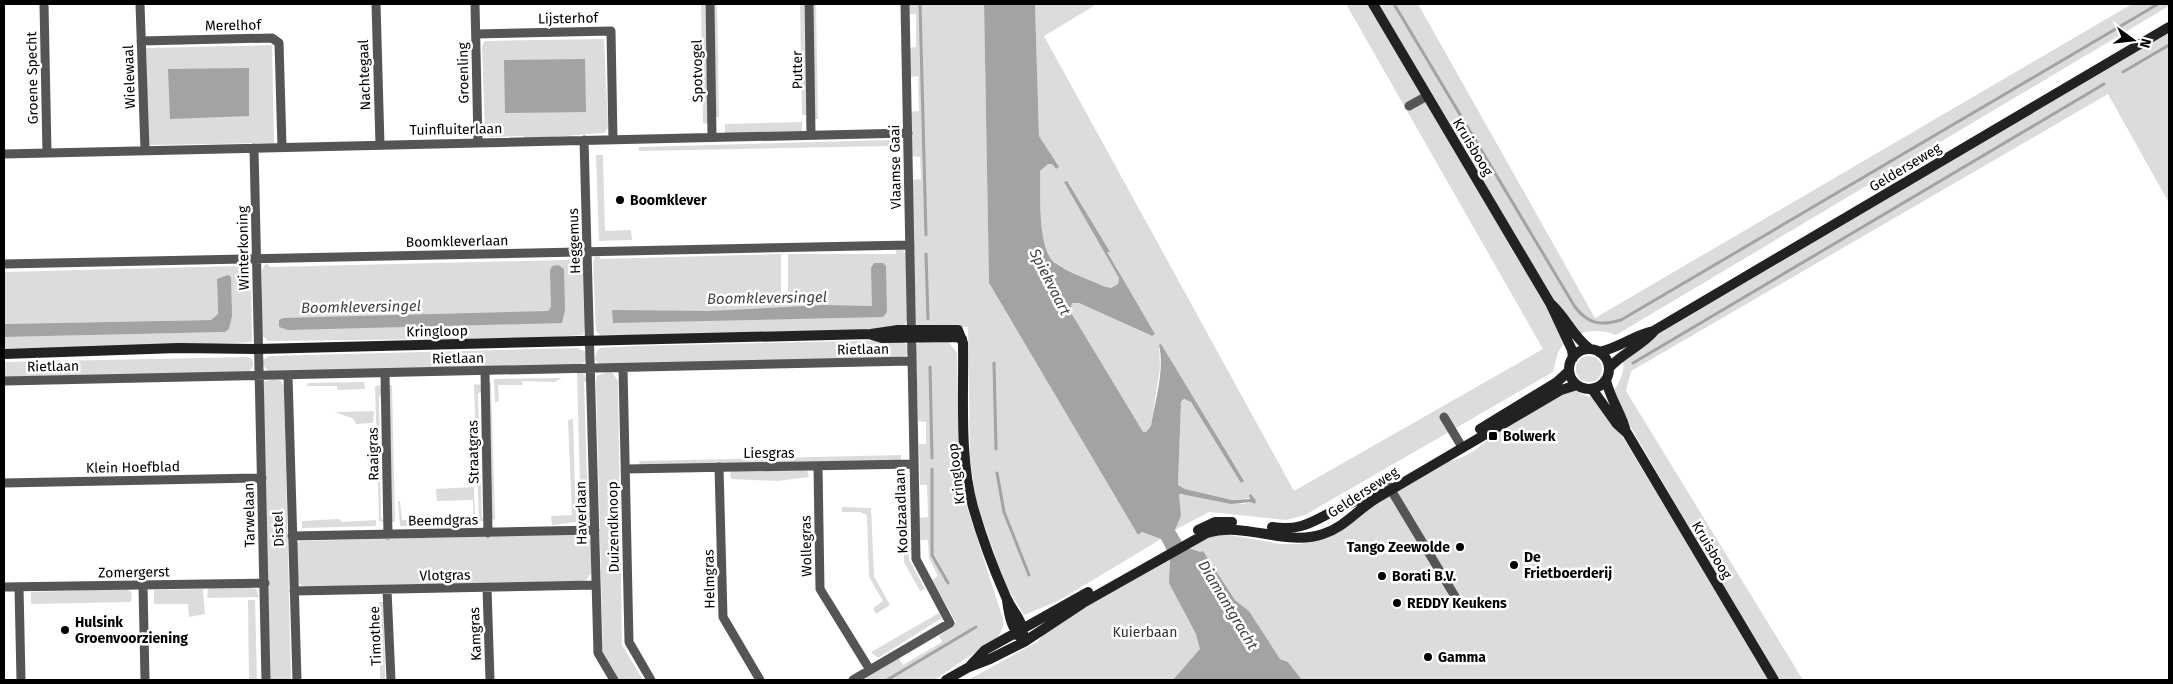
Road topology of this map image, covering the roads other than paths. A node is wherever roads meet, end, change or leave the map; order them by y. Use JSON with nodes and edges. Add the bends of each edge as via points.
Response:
{"nodes":[{"id":1,"x":44,"y":4,"type":"edge"},
{"id":2,"x":140,"y":4,"type":"edge"},
{"id":3,"x":376,"y":4,"type":"edge"},
{"id":4,"x":475,"y":4,"type":"edge"},
{"id":5,"x":710,"y":4,"type":"edge"},
{"id":6,"x":809,"y":4,"type":"edge"},
{"id":7,"x":905,"y":4,"type":"edge"},
{"id":8,"x":1373,"y":4,"type":"edge"},
{"id":9,"x":2169,"y":27,"type":"edge"},
{"id":10,"x":476,"y":34,"type":"junction"},
{"id":11,"x":141,"y":40,"type":"junction"},
{"id":12,"x":1427,"y":96,"type":"junction"},
{"id":13,"x":1409,"y":106,"type":"dead end"},
{"id":14,"x":908,"y":133,"type":"junction"},
{"id":15,"x":812,"y":135,"type":"junction"},
{"id":16,"x":712,"y":137,"type":"junction"},
{"id":17,"x":584,"y":140,"type":"junction"},
{"id":18,"x":613,"y":140,"type":"junction"},
{"id":19,"x":478,"y":143,"type":"junction"},
{"id":20,"x":380,"y":145,"type":"junction"},
{"id":21,"x":282,"y":147,"type":"junction"},
{"id":22,"x":254,"y":148,"type":"junction"},
{"id":23,"x":145,"y":150,"type":"junction"},
{"id":24,"x":47,"y":153,"type":"junction"},
{"id":25,"x":4,"y":154,"type":"edge"},
{"id":26,"x":910,"y":245,"type":"junction"},
{"id":27,"x":589,"y":252,"type":"junction"},
{"id":28,"x":257,"y":259,"type":"junction"},
{"id":29,"x":4,"y":264,"type":"edge"},
{"id":30,"x":1550,"y":303,"type":"junction"},
{"id":31,"x":1655,"y":330,"type":"junction"},
{"id":32,"x":912,"y":334,"type":"junction"},
{"id":33,"x":590,"y":341,"type":"junction"},
{"id":34,"x":257,"y":349,"type":"junction"},
{"id":35,"x":1594,"y":350,"type":"junction"},
{"id":36,"x":4,"y":354,"type":"edge"},
{"id":37,"x":1573,"y":358,"type":"junction"},
{"id":38,"x":912,"y":361,"type":"junction"},
{"id":39,"x":591,"y":368,"type":"junction"},
{"id":40,"x":623,"y":368,"type":"junction"},
{"id":41,"x":1609,"y":368,"type":"junction"},
{"id":42,"x":485,"y":371,"type":"junction"},
{"id":43,"x":1569,"y":371,"type":"junction"},
{"id":44,"x":385,"y":373,"type":"junction"},
{"id":45,"x":259,"y":376,"type":"junction"},
{"id":46,"x":288,"y":376,"type":"junction"},
{"id":47,"x":1606,"y":380,"type":"junction"},
{"id":48,"x":4,"y":381,"type":"edge"},
{"id":49,"x":1577,"y":385,"type":"junction"},
{"id":50,"x":1592,"y":389,"type":"junction"},
{"id":51,"x":1444,"y":417,"type":"dead end"},
{"id":52,"x":1626,"y":433,"type":"junction"},
{"id":53,"x":1460,"y":444,"type":"junction"},
{"id":54,"x":914,"y":464,"type":"junction"},
{"id":55,"x":719,"y":467,"type":"junction"},
{"id":56,"x":818,"y":467,"type":"junction"},
{"id":57,"x":625,"y":469,"type":"junction"},
{"id":58,"x":262,"y":478,"type":"junction"},
{"id":59,"x":4,"y":483,"type":"edge"},
{"id":60,"x":1390,"y":487,"type":"junction"},
{"id":61,"x":595,"y":530,"type":"junction"},
{"id":62,"x":488,"y":533,"type":"junction"},
{"id":63,"x":388,"y":535,"type":"junction"},
{"id":64,"x":292,"y":536,"type":"junction"},
{"id":65,"x":1192,"y":536,"type":"junction"},
{"id":66,"x":1159,"y":556,"type":"junction"},
{"id":67,"x":264,"y":584,"type":"junction"},
{"id":68,"x":596,"y":584,"type":"junction"},
{"id":69,"x":143,"y":586,"type":"junction"},
{"id":70,"x":19,"y":587,"type":"junction"},
{"id":71,"x":4,"y":588,"type":"edge"},
{"id":72,"x":487,"y":588,"type":"junction"},
{"id":73,"x":387,"y":590,"type":"junction"},
{"id":74,"x":294,"y":591,"type":"junction"},
{"id":75,"x":1459,"y":603,"type":"dead end"},
{"id":76,"x":1020,"y":631,"type":"junction"},
{"id":77,"x":1024,"y":642,"type":"junction"},
{"id":78,"x":969,"y":667,"type":"junction"},
{"id":79,"x":870,"y":670,"type":"junction"},
{"id":80,"x":21,"y":680,"type":"edge"},
{"id":81,"x":145,"y":680,"type":"edge"},
{"id":82,"x":266,"y":680,"type":"edge"},
{"id":83,"x":297,"y":680,"type":"edge"},
{"id":84,"x":391,"y":680,"type":"edge"},
{"id":85,"x":490,"y":680,"type":"edge"},
{"id":86,"x":614,"y":680,"type":"edge"},
{"id":87,"x":651,"y":680,"type":"edge"},
{"id":88,"x":760,"y":680,"type":"edge"},
{"id":89,"x":853,"y":680,"type":"edge"},
{"id":90,"x":946,"y":680,"type":"edge"},
{"id":91,"x":1774,"y":680,"type":"edge"}],
"edges":[{"from":1,"to":24,"type":"street","name":"Groene Specht"},
{"from":2,"to":11,"type":"street","name":"Wielewaal"},
{"from":3,"to":20,"type":"street","name":"Nachtegaal"},
{"from":4,"to":10,"type":"street","name":"Groenling"},
{"from":5,"to":16,"type":"street","name":"Spotvogel"},
{"from":6,"to":15,"type":"street","name":"Putter"},
{"from":7,"to":14,"type":"street","name":"Vlaamse Gaai"},
{"from":8,"to":12,"type":"street","name":"Kruisboog"},
{"from":9,"to":31,"type":"street","name":"Gelderseweg"},
{"from":10,"to":18,"type":"street","name":"Lijsterhof","via":[[611,31]]},
{"from":10,"to":19,"type":"street","name":"Groenling"},
{"from":11,"to":21,"type":"street","name":"Merelhof","via":[[272,38],[278,43]]},
{"from":11,"to":23,"type":"street","name":"Wielewaal"},
{"from":12,"to":13,"type":"street"},
{"from":12,"to":30,"type":"street","name":"Kruisboog"},
{"from":14,"to":15,"type":"street","name":"Tuinfluiterlaan"},
{"from":14,"to":26,"type":"street","name":"Vlaamse Gaai"},
{"from":15,"to":16,"type":"street","name":"Tuinfluiterlaan"},
{"from":16,"to":18,"type":"street","name":"Tuinfluiterlaan"},
{"from":17,"to":18,"type":"street","name":"Tuinfluiterlaan"},
{"from":17,"to":19,"type":"street","name":"Tuinfluiterlaan"},
{"from":17,"to":27,"type":"street","name":"Heggemus"},
{"from":19,"to":20,"type":"street","name":"Tuinfluiterlaan"},
{"from":20,"to":21,"type":"street","name":"Tuinfluiterlaan"},
{"from":21,"to":22,"type":"street","name":"Tuinfluiterlaan"},
{"from":22,"to":23,"type":"street","name":"Tuinfluiterlaan"},
{"from":22,"to":28,"type":"street","name":"Winterkoning"},
{"from":23,"to":24,"type":"street","name":"Tuinfluiterlaan"},
{"from":24,"to":25,"type":"street","name":"Tuinfluiterlaan"},
{"from":26,"to":27,"type":"street","name":"Boomkleverlaan"},
{"from":26,"to":32,"type":"street","name":"Vlaamse Gaai"},
{"from":27,"to":28,"type":"street","name":"Boomkleverlaan"},
{"from":27,"to":33,"type":"street","name":"Heggemus"},
{"from":28,"to":29,"type":"street","name":"Boomkleverlaan"},
{"from":28,"to":34,"type":"street","name":"Winterkoning"},
{"from":30,"to":35,"type":"street","name":"Kruisboog","via":[[1581,344]]},
{"from":30,"to":37,"type":"street","name":"Kruisboog"},
{"from":31,"to":35,"type":"street","name":"Gelderseweg","via":[[1612,350]]},
{"from":31,"to":41,"type":"street","name":"Gelderseweg"},
{"from":32,"to":33,"type":"street","name":"Kringloop","via":[[882,338],[871,334]]},
{"from":32,"to":38,"type":"street","name":"Koolzaadlaan"},
{"from":32,"to":76,"type":"street","name":"Kringloop","via":[[962,339],[968,483],[982,534],[1007,600],[1008,614]]},
{"from":33,"to":34,"type":"street","name":"Kringloop"},
{"from":33,"to":39,"type":"street","name":"Haverlaan"},
{"from":34,"to":36,"type":"street","name":"Kringloop","via":[[178,348]]},
{"from":34,"to":45,"type":"street","name":"Tarwelaan"},
{"from":35,"to":37,"type":"street","via":[[1579,352]]},
{"from":35,"to":41,"type":"street","via":[[1608,362]]},
{"from":37,"to":43,"type":"street"},
{"from":38,"to":40,"type":"street","name":"Rietlaan"},
{"from":38,"to":54,"type":"street","name":"Koolzaadlaan"},
{"from":39,"to":40,"type":"street","name":"Rietlaan"},
{"from":39,"to":42,"type":"street","name":"Rietlaan"},
{"from":39,"to":61,"type":"street","name":"Haverlaan"},
{"from":40,"to":57,"type":"street","name":"Duizendknoop"},
{"from":41,"to":47,"type":"street"},
{"from":42,"to":44,"type":"street","name":"Rietlaan"},
{"from":42,"to":62,"type":"street","name":"Straatgras"},
{"from":43,"to":49,"type":"street"},
{"from":43,"to":53,"type":"street","name":"Gelderseweg"},
{"from":44,"to":46,"type":"street","name":"Rietlaan"},
{"from":44,"to":63,"type":"street","name":"Raaigras"},
{"from":45,"to":46,"type":"street","name":"Rietlaan"},
{"from":45,"to":48,"type":"street","name":"Rietlaan"},
{"from":45,"to":58,"type":"street","name":"Tarwelaan"},
{"from":46,"to":64,"type":"street","name":"Distel"},
{"from":47,"to":50,"type":"street"},
{"from":47,"to":52,"type":"street","name":"Kruisboog"},
{"from":49,"to":50,"type":"street"},
{"from":49,"to":53,"type":"street","name":"Gelderseweg","via":[[1561,390]]},
{"from":50,"to":52,"type":"street","name":"Kruisboog"},
{"from":51,"to":53,"type":"street"},
{"from":52,"to":91,"type":"street","name":"Kruisboog"},
{"from":53,"to":60,"type":"street","name":"Gelderseweg"},
{"from":54,"to":56,"type":"street","name":"Liesgras"},
{"from":54,"to":79,"type":"street","name":"Koolzaadlaan","via":[[916,559],[950,623]]},
{"from":55,"to":56,"type":"street","name":"Liesgras"},
{"from":55,"to":57,"type":"street","name":"Liesgras"},
{"from":55,"to":88,"type":"street","name":"Helmgras","via":[[723,617]]},
{"from":56,"to":79,"type":"street","name":"Wollegras","via":[[820,589]]},
{"from":57,"to":87,"type":"street","name":"Duizendknoop","via":[[629,642]]},
{"from":58,"to":59,"type":"street","name":"Klein Hoefblad"},
{"from":58,"to":67,"type":"street","name":"Tarwelaan"},
{"from":60,"to":65,"type":"street","name":"Gelderseweg","via":[[1296,529],[1215,522]]},
{"from":60,"to":65,"type":"street","name":"Gelderseweg","via":[[1353,518],[1324,534],[1308,538],[1227,528]]},
{"from":60,"to":75,"type":"street"},
{"from":61,"to":62,"type":"street","name":"Beemdgras"},
{"from":61,"to":68,"type":"street","name":"Haverlaan"},
{"from":62,"to":63,"type":"street","name":"Beemdgras"},
{"from":63,"to":64,"type":"street","name":"Beemdgras"},
{"from":64,"to":74,"type":"street","name":"Distel"},
{"from":65,"to":66,"type":"street","name":"Gelderseweg"},
{"from":66,"to":76,"type":"street","name":"Gelderseweg"},
{"from":66,"to":77,"type":"street","name":"Gelderseweg"},
{"from":67,"to":69,"type":"street","name":"Zomergerst"},
{"from":67,"to":82,"type":"street","name":"Tarwelaan"},
{"from":68,"to":72,"type":"street","name":"Vlotgras"},
{"from":68,"to":86,"type":"street","name":"Haverlaan","via":[[598,653]]},
{"from":69,"to":70,"type":"street","name":"Zomergerst"},
{"from":69,"to":81,"type":"street"},
{"from":70,"to":71,"type":"street","name":"Zomergerst"},
{"from":70,"to":80,"type":"street"},
{"from":72,"to":73,"type":"street","name":"Vlotgras"},
{"from":72,"to":85,"type":"street","name":"Kamgras"},
{"from":73,"to":74,"type":"street","name":"Vlotgras"},
{"from":73,"to":84,"type":"street","name":"Timothee"},
{"from":74,"to":83,"type":"street","name":"Distel"},
{"from":76,"to":77,"type":"street","name":"Kringloop"},
{"from":76,"to":78,"type":"street","name":"Gelderseweg","via":[[985,650]]},
{"from":77,"to":78,"type":"street","name":"Gelderseweg"},
{"from":78,"to":90,"type":"street","name":"Gelderseweg"},
{"from":79,"to":89,"type":"street","name":"Koolzaadlaan"}]}
